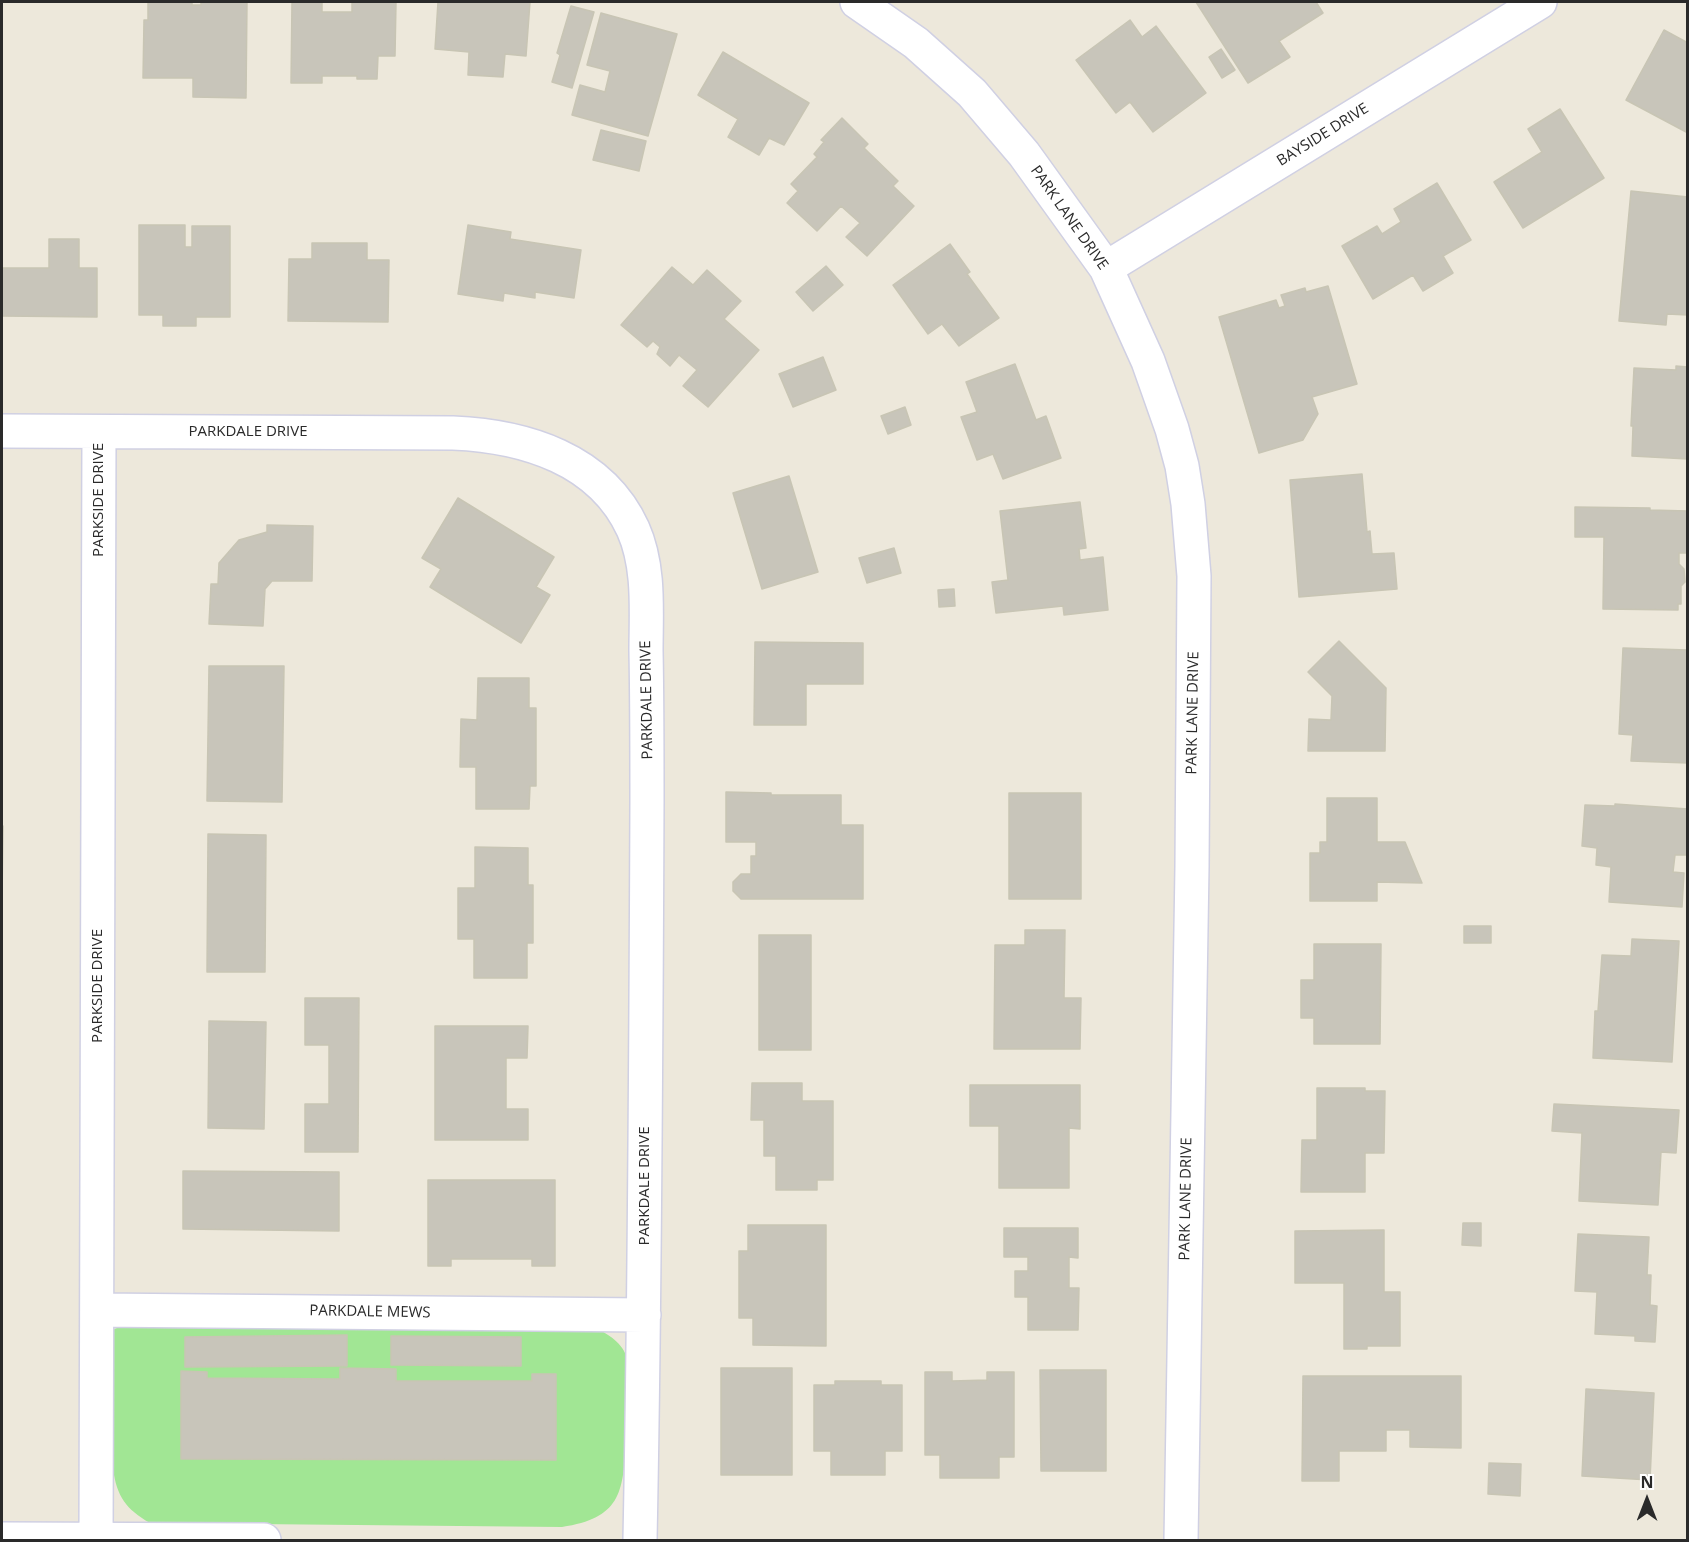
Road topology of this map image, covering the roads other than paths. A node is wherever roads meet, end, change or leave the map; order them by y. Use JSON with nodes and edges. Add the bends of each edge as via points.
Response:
{"nodes":[{"id":1,"x":857,"y":2,"type":"edge"},
{"id":2,"x":1540,"y":2,"type":"edge"},
{"id":3,"x":1106,"y":268,"type":"junction"},
{"id":4,"x":2,"y":431,"type":"edge"},
{"id":5,"x":99,"y":432,"type":"junction"},
{"id":6,"x":97,"y":1310,"type":"junction"},
{"id":7,"x":644,"y":1315,"type":"junction"},
{"id":8,"x":2,"y":1539,"type":"edge"},
{"id":9,"x":96,"y":1539,"type":"edge"},
{"id":10,"x":150,"y":1540,"type":"edge"},
{"id":11,"x":264,"y":1540,"type":"edge"},
{"id":12,"x":640,"y":1540,"type":"edge"},
{"id":13,"x":1181,"y":1540,"type":"edge"}],
"edges":[{"from":1,"to":3,"type":"street","name":"PARK LANE DRIVE","via":[[916,43],[972,93],[1024,154]]},
{"from":2,"to":3,"type":"street","name":"BAYSIDE DRIVE"},
{"from":3,"to":13,"type":"street","name":"PARK LANE DRIVE","via":[[1148,361],[1172,429],[1182,466],[1193,549]]},
{"from":4,"to":5,"type":"street","name":"PARKDALE DRIVE"},
{"from":5,"to":6,"type":"street","name":"PARKSIDE DRIVE"},
{"from":5,"to":7,"type":"street","name":"PARKDALE DRIVE","via":[[488,435],[570,460],[612,496],[626,517],[642,556],[645,590]]},
{"from":6,"to":7,"type":"street","name":"PARKDALE MEWS"},
{"from":6,"to":9,"type":"street","name":"PARKSIDE DRIVE"},
{"from":7,"to":12,"type":"street","name":"PARKDALE DRIVE"},
{"from":8,"to":9,"type":"street"},
{"from":9,"to":10,"type":"street"},
{"from":10,"to":11,"type":"street"}]}
